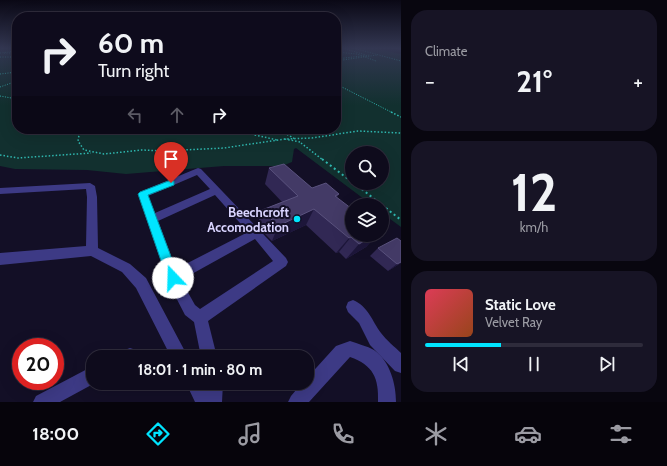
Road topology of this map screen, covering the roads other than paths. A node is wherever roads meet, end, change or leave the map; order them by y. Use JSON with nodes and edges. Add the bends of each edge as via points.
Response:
{"nodes":[{"id":1,"x":216,"y":190,"type":"junction"},
{"id":2,"x":0,"y":191,"type":"edge"},
{"id":3,"x":152,"y":219,"type":"junction"},
{"id":4,"x":256,"y":233,"type":"junction"},
{"id":5,"x":92,"y":251,"type":"junction"},
{"id":6,"x":0,"y":259,"type":"edge"},
{"id":7,"x":173,"y":278,"type":"junction"},
{"id":8,"x":353,"y":307,"type":"dead end"},
{"id":9,"x":200,"y":318,"type":"junction"},
{"id":10,"x":176,"y":350,"type":"edge"},
{"id":11,"x":207,"y":350,"type":"edge"},
{"id":12,"x":401,"y":365,"type":"edge"},
{"id":13,"x":86,"y":379,"type":"edge"},
{"id":14,"x":199,"y":390,"type":"edge"},
{"id":15,"x":214,"y":390,"type":"edge"},
{"id":16,"x":42,"y":402,"type":"edge"},
{"id":17,"x":205,"y":402,"type":"edge"},
{"id":18,"x":213,"y":402,"type":"edge"},
{"id":19,"x":297,"y":402,"type":"edge"},
{"id":20,"x":387,"y":402,"type":"edge"}],
"edges":[{"from":1,"to":3,"type":"street"},
{"from":1,"to":3,"type":"street","via":[[198,171],[143,194]]},
{"from":1,"to":4,"type":"street"},
{"from":2,"to":5,"type":"street","via":[[90,186]]},
{"from":3,"to":7,"type":"street"},
{"from":4,"to":7,"type":"street"},
{"from":4,"to":9,"type":"street","via":[[282,262]]},
{"from":5,"to":6,"type":"street"},
{"from":5,"to":10,"type":"street","via":[[126,268],[141,283]]},
{"from":7,"to":9,"type":"street","via":[[190,310]]},
{"from":8,"to":12,"type":"street","via":[[364,318],[376,339]]},
{"from":9,"to":11,"type":"street"},
{"from":13,"to":16,"type":"street"},
{"from":14,"to":17,"type":"street"},
{"from":15,"to":18,"type":"street"},
{"from":19,"to":20,"type":"street","via":[[342,352],[350,349],[368,356],[381,371],[388,391]]}]}
